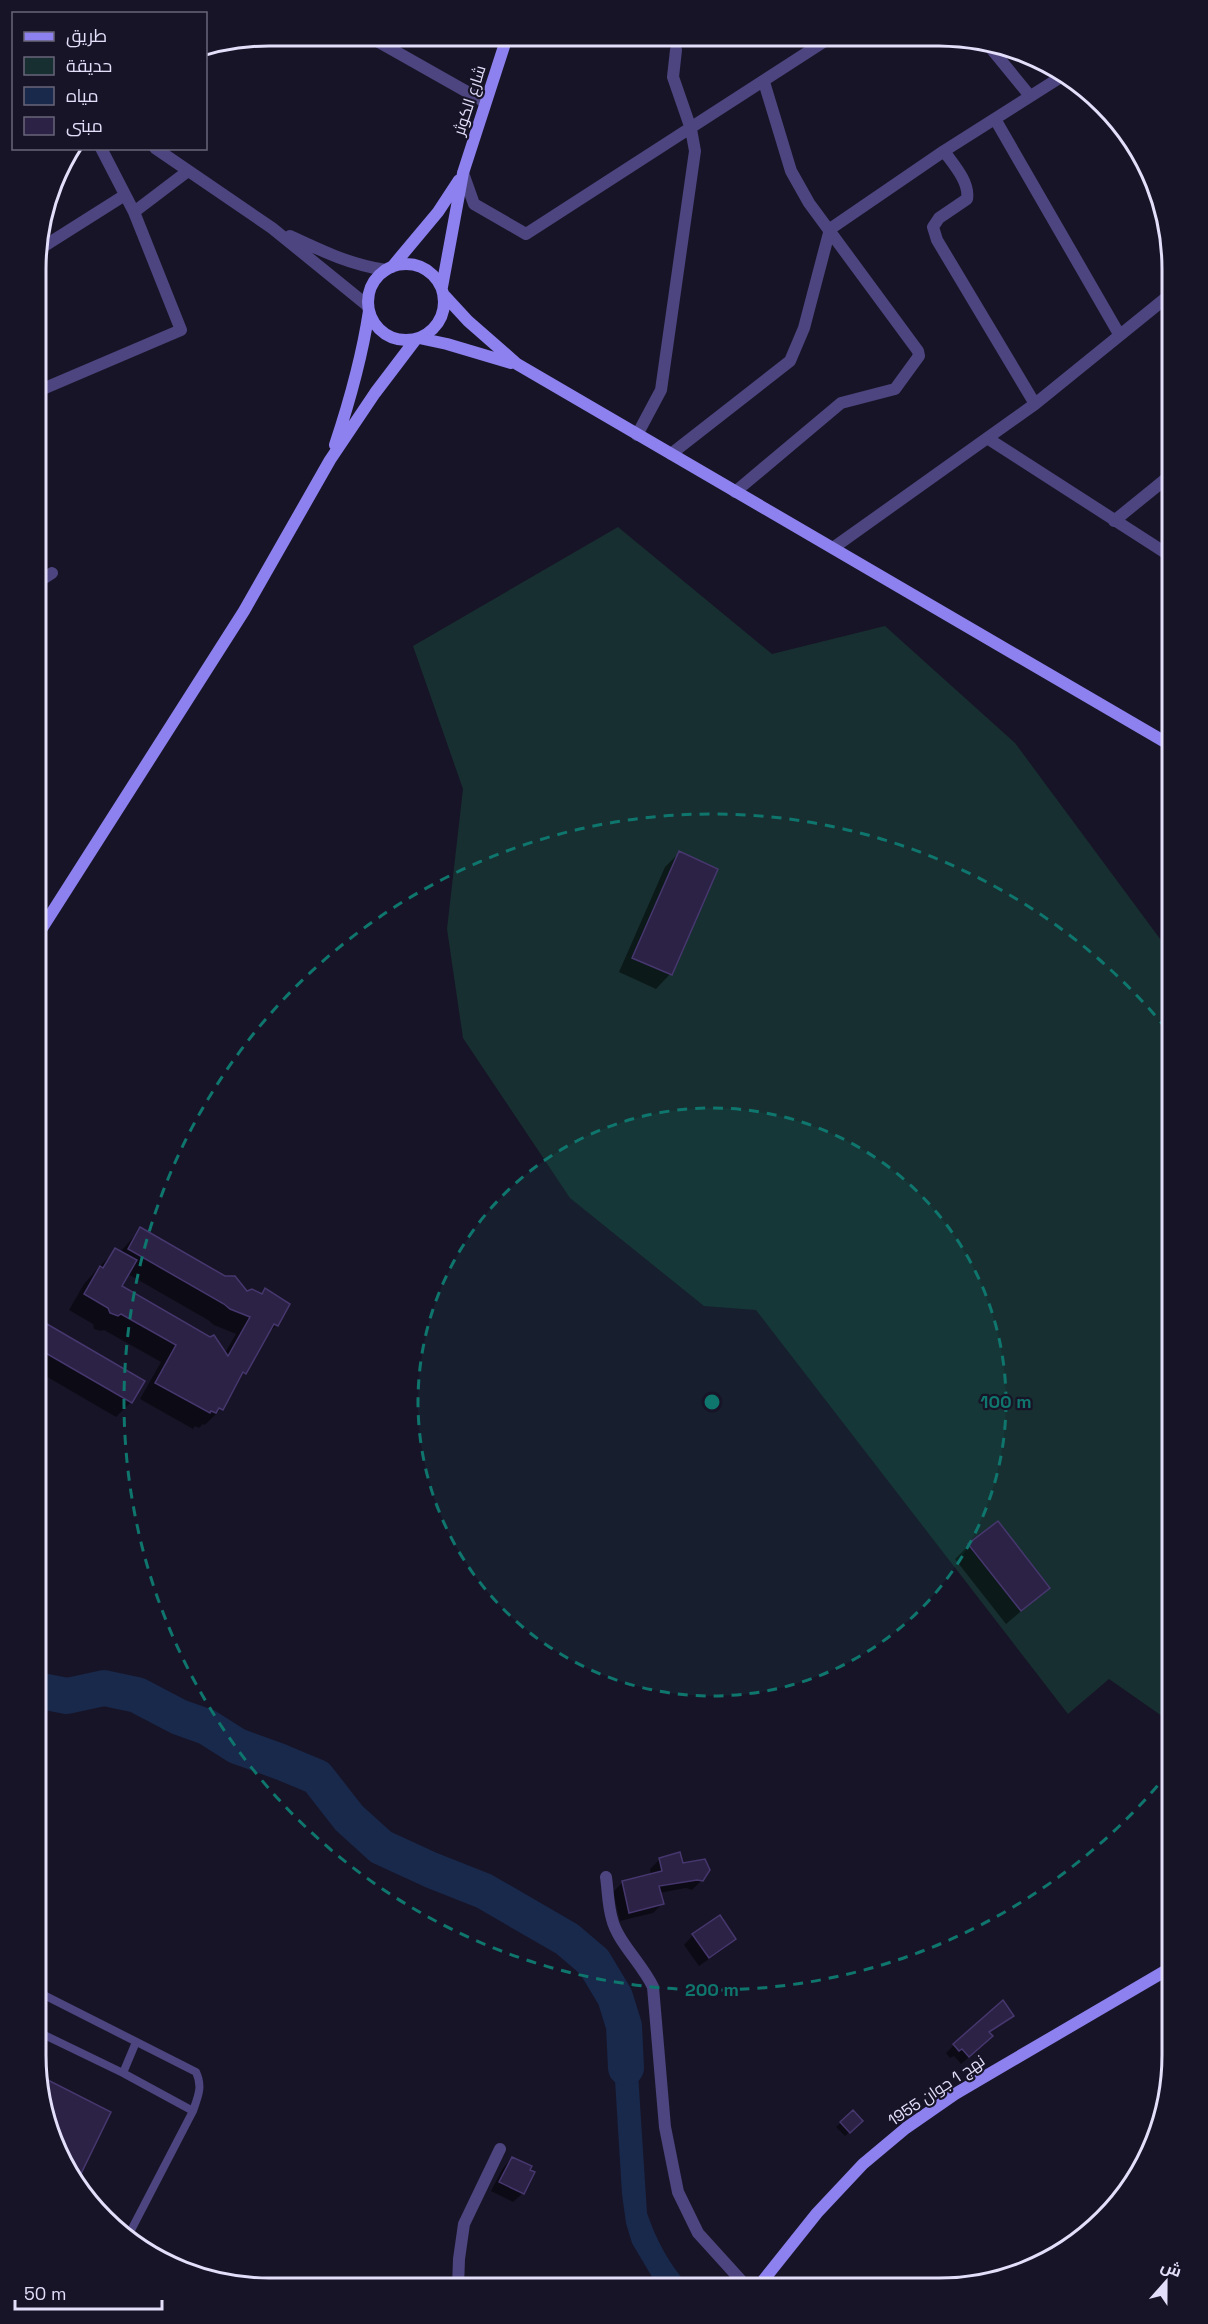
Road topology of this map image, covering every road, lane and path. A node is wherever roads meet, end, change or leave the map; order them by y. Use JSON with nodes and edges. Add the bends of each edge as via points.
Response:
{"nodes":[{"id":1,"x":388,"y":47,"type":"edge"},
{"id":2,"x":504,"y":47,"type":"edge"},
{"id":3,"x":816,"y":47,"type":"edge"},
{"id":4,"x":676,"y":50,"type":"dead end"},
{"id":5,"x":997,"y":54,"type":"edge"},
{"id":6,"x":1056,"y":80,"type":"edge"},
{"id":7,"x":764,"y":82,"type":"junction"},
{"id":8,"x":1030,"y":96,"type":"junction"},
{"id":9,"x":485,"y":102,"type":"junction"},
{"id":10,"x":995,"y":119,"type":"junction"},
{"id":11,"x":691,"y":129,"type":"junction"},
{"id":12,"x":102,"y":150,"type":"edge"},
{"id":13,"x":158,"y":150,"type":"edge"},
{"id":14,"x":944,"y":151,"type":"junction"},
{"id":15,"x":188,"y":171,"type":"junction"},
{"id":16,"x":463,"y":173,"type":"junction"},
{"id":17,"x":125,"y":195,"type":"junction"},
{"id":18,"x":134,"y":212,"type":"junction"},
{"id":19,"x":272,"y":228,"type":"junction"},
{"id":20,"x":830,"y":229,"type":"junction"},
{"id":21,"x":48,"y":244,"type":"edge"},
{"id":22,"x":389,"y":268,"type":"junction"},
{"id":23,"x":443,"y":291,"type":"junction"},
{"id":24,"x":1162,"y":301,"type":"edge"},
{"id":25,"x":369,"y":308,"type":"junction"},
{"id":26,"x":1119,"y":334,"type":"junction"},
{"id":27,"x":418,"y":338,"type":"junction"},
{"id":28,"x":517,"y":364,"type":"junction"},
{"id":29,"x":46,"y":388,"type":"edge"},
{"id":30,"x":1035,"y":404,"type":"junction"},
{"id":31,"x":637,"y":435,"type":"junction"},
{"id":32,"x":987,"y":438,"type":"junction"},
{"id":33,"x":671,"y":454,"type":"junction"},
{"id":34,"x":330,"y":460,"type":"junction"},
{"id":35,"x":1162,"y":482,"type":"edge"},
{"id":36,"x":735,"y":492,"type":"junction"},
{"id":37,"x":1114,"y":521,"type":"junction"},
{"id":38,"x":833,"y":548,"type":"junction"},
{"id":39,"x":1162,"y":551,"type":"edge"},
{"id":40,"x":52,"y":573,"type":"dead end"},
{"id":41,"x":46,"y":577,"type":"edge"},
{"id":42,"x":1162,"y":740,"type":"edge"},
{"id":43,"x":46,"y":922,"type":"edge"},
{"id":44,"x":606,"y":1877,"type":"dead end"},
{"id":45,"x":1162,"y":1973,"type":"edge"},
{"id":46,"x":46,"y":1996,"type":"edge"},
{"id":47,"x":46,"y":2036,"type":"edge"},
{"id":48,"x":136,"y":2042,"type":"junction"},
{"id":49,"x":123,"y":2073,"type":"junction"},
{"id":50,"x":193,"y":2111,"type":"junction"},
{"id":51,"x":500,"y":2149,"type":"dead end"},
{"id":52,"x":132,"y":2229,"type":"edge"},
{"id":53,"x":458,"y":2278,"type":"edge"},
{"id":54,"x":738,"y":2278,"type":"edge"},
{"id":55,"x":766,"y":2278,"type":"edge"}],
"edges":[{"from":1,"to":9,"type":"street"},
{"from":2,"to":9,"type":"main road","name":"شارع الكوثر"},
{"from":3,"to":7,"type":"street"},
{"from":4,"to":11,"type":"street","via":[[673,77]]},
{"from":5,"to":8,"type":"street"},
{"from":6,"to":8,"type":"street"},
{"from":7,"to":11,"type":"street"},
{"from":7,"to":20,"type":"street","via":[[791,171]]},
{"from":8,"to":10,"type":"street"},
{"from":9,"to":16,"type":"main road","name":"شارع الكوثر"},
{"from":10,"to":14,"type":"street"},
{"from":10,"to":26,"type":"street"},
{"from":11,"to":16,"type":"street","via":[[526,234],[474,204]]},
{"from":11,"to":31,"type":"street","via":[[695,151],[662,390]]},
{"from":12,"to":17,"type":"street"},
{"from":13,"to":15,"type":"street"},
{"from":14,"to":20,"type":"street"},
{"from":14,"to":30,"type":"street","via":[[968,187],[968,195],[933,226],[937,240]]},
{"from":15,"to":18,"type":"street"},
{"from":15,"to":19,"type":"street"},
{"from":16,"to":22,"type":"main road","via":[[438,213]]},
{"from":16,"to":23,"type":"main road"},
{"from":17,"to":18,"type":"street"},
{"from":17,"to":21,"type":"street"},
{"from":18,"to":29,"type":"street","via":[[182,330]]},
{"from":19,"to":22,"type":"street","via":[[334,257],[362,266]]},
{"from":19,"to":25,"type":"street"},
{"from":20,"to":33,"type":"street","via":[[804,328],[790,361]]},
{"from":20,"to":36,"type":"street","via":[[919,356],[895,389],[841,403]]},
{"from":22,"to":23,"type":"main road","via":[[416,265],[435,277]]},
{"from":22,"to":25,"type":"main road","via":[[372,285]]},
{"from":23,"to":27,"type":"main road","via":[[444,306],[437,326]]},
{"from":23,"to":28,"type":"main road","via":[[468,321]]},
{"from":24,"to":26,"type":"street"},
{"from":25,"to":27,"type":"main road","via":[[373,321],[392,337]]},
{"from":25,"to":34,"type":"main road","via":[[354,388]]},
{"from":26,"to":30,"type":"street"},
{"from":27,"to":28,"type":"main road"},
{"from":27,"to":34,"type":"main road"},
{"from":28,"to":31,"type":"main road"},
{"from":30,"to":32,"type":"street"},
{"from":31,"to":33,"type":"main road"},
{"from":32,"to":37,"type":"street"},
{"from":32,"to":38,"type":"street"},
{"from":33,"to":36,"type":"main road"},
{"from":34,"to":43,"type":"main road","via":[[244,611]]},
{"from":35,"to":37,"type":"street"},
{"from":36,"to":38,"type":"main road"},
{"from":37,"to":39,"type":"street"},
{"from":38,"to":42,"type":"main road"},
{"from":40,"to":41,"type":"street"},
{"from":44,"to":54,"type":"street","via":[[616,1930],[654,1987],[665,2127],[678,2192],[698,2233]]},
{"from":45,"to":55,"type":"main road","name":"نهج 1 جوان 1955","via":[[955,2094],[906,2128],[863,2164],[817,2213]]},
{"from":46,"to":48,"type":"lane"},
{"from":47,"to":49,"type":"lane"},
{"from":48,"to":49,"type":"lane"},
{"from":48,"to":50,"type":"lane","via":[[196,2072],[201,2089]]},
{"from":49,"to":50,"type":"lane"},
{"from":50,"to":52,"type":"lane"},
{"from":51,"to":53,"type":"street","via":[[464,2224]]}]}
